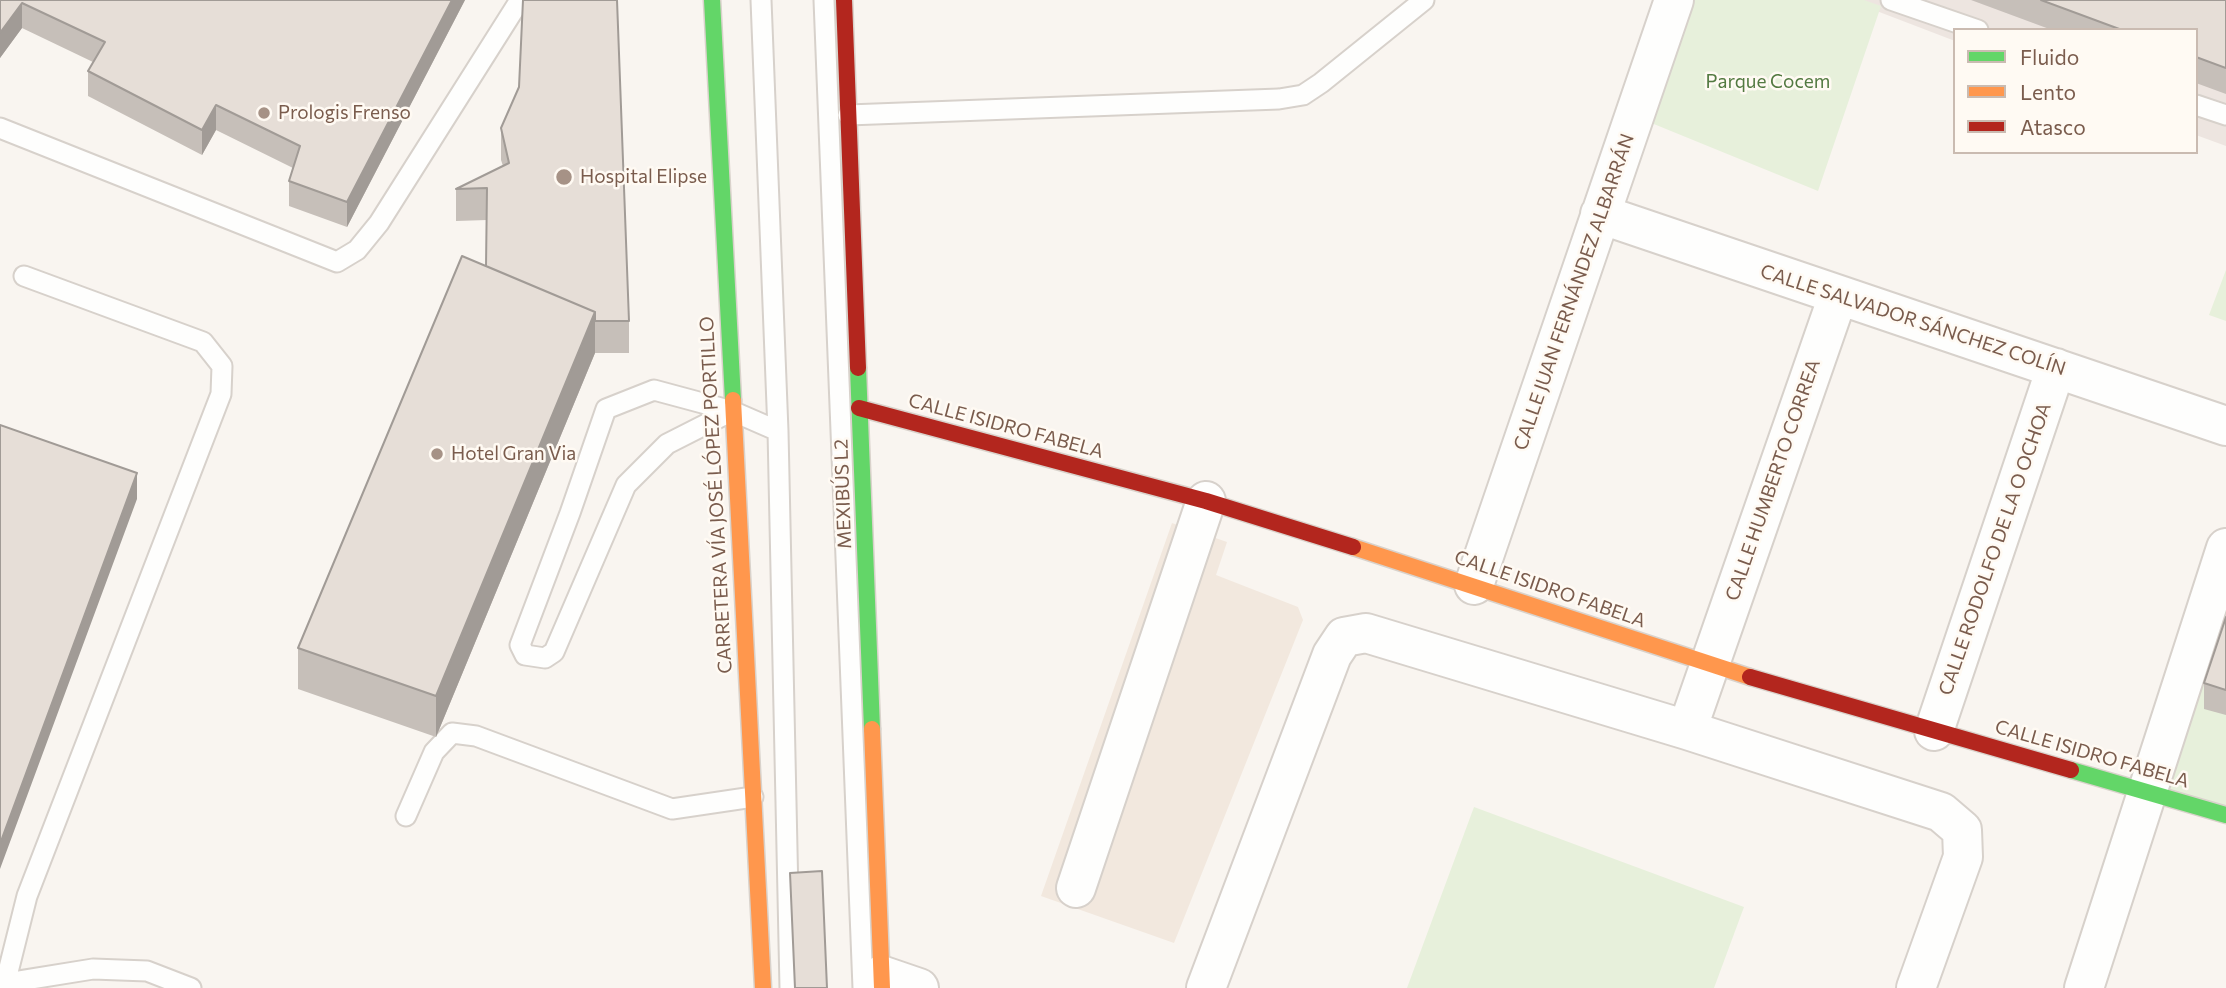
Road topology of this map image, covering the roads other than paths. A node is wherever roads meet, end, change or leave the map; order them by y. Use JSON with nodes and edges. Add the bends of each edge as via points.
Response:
{"nodes":[{"id":1,"x":520,"y":0,"type":"edge"},
{"id":2,"x":712,"y":0,"type":"edge"},
{"id":3,"x":761,"y":0,"type":"edge"},
{"id":4,"x":824,"y":0,"type":"edge"},
{"id":5,"x":844,"y":0,"type":"edge"},
{"id":6,"x":1424,"y":0,"type":"edge"},
{"id":7,"x":1674,"y":0,"type":"edge"},
{"id":8,"x":1892,"y":0,"type":"edge"},
{"id":9,"x":1972,"y":28,"type":"edge"},
{"id":10,"x":2198,"y":106,"type":"edge"},
{"id":11,"x":848,"y":115,"type":"junction"},
{"id":12,"x":2226,"y":115,"type":"edge"},
{"id":13,"x":0,"y":128,"type":"edge"},
{"id":14,"x":1600,"y":214,"type":"junction"},
{"id":15,"x":24,"y":276,"type":"dead end"},
{"id":16,"x":1838,"y":296,"type":"junction"},
{"id":17,"x":2056,"y":368,"type":"junction"},
{"id":18,"x":859,"y":408,"type":"junction"},
{"id":19,"x":732,"y":411,"type":"junction"},
{"id":20,"x":2226,"y":426,"type":"edge"},
{"id":21,"x":778,"y":430,"type":"junction"},
{"id":22,"x":1206,"y":501,"type":"junction"},
{"id":23,"x":2226,"y":548,"type":"edge"},
{"id":24,"x":1474,"y":585,"type":"junction"},
{"id":25,"x":1709,"y":665,"type":"junction"},
{"id":26,"x":1687,"y":730,"type":"junction"},
{"id":27,"x":1934,"y":731,"type":"junction"},
{"id":28,"x":2148,"y":792,"type":"junction"},
{"id":29,"x":753,"y":797,"type":"junction"},
{"id":30,"x":2226,"y":815,"type":"edge"},
{"id":31,"x":406,"y":816,"type":"dead end"},
{"id":32,"x":1076,"y":888,"type":"dead end"},
{"id":33,"x":2,"y":984,"type":"edge"},
{"id":34,"x":875,"y":984,"type":"edge"},
{"id":35,"x":191,"y":988,"type":"edge"},
{"id":36,"x":763,"y":988,"type":"edge"},
{"id":37,"x":790,"y":988,"type":"edge"},
{"id":38,"x":919,"y":988,"type":"edge"},
{"id":39,"x":1206,"y":988,"type":"edge"},
{"id":40,"x":1916,"y":988,"type":"edge"},
{"id":41,"x":2084,"y":988,"type":"edge"}],
"edges":[{"from":1,"to":13,"type":"lane","via":[[379,223],[357,250],[337,262]]},
{"from":2,"to":19,"type":"main road","name":"CARRETERA VÍA JOSÉ LÓPEZ PORTILLO"},
{"from":3,"to":21,"type":"lane"},
{"from":4,"to":34,"type":"lane","name":"MEXIBÚS L2"},
{"from":5,"to":11,"type":"main road"},
{"from":6,"to":11,"type":"lane","via":[[1303,95]]},
{"from":7,"to":14,"type":"street","name":"CALLE JUAN FERNÁNDEZ ALBARRÁN"},
{"from":8,"to":9,"type":"lane"},
{"from":10,"to":12,"type":"lane"},
{"from":11,"to":18,"type":"main road"},
{"from":14,"to":16,"type":"street","name":"CALLE SALVADOR SÁNCHEZ COLÍN"},
{"from":14,"to":24,"type":"street","name":"CALLE JUAN FERNÁNDEZ ALBARRÁN"},
{"from":15,"to":33,"type":"lane","via":[[203,342],[222,366],[222,394],[27,896]]},
{"from":16,"to":17,"type":"street","name":"CALLE SALVADOR SÁNCHEZ COLÍN"},
{"from":16,"to":25,"type":"street","name":"CALLE HUMBERTO CORREA"},
{"from":17,"to":20,"type":"street","name":"CALLE SALVADOR SÁNCHEZ COLÍN"},
{"from":17,"to":27,"type":"street","name":"CALLE RODOLFO DE LA O OCHOA"},
{"from":18,"to":22,"type":"main road","name":"CALLE ISIDRO FABELA"},
{"from":18,"to":34,"type":"main road"},
{"from":19,"to":19,"type":"lane","via":[[667,444],[626,485],[554,652],[545,658],[525,655],[520,645],[606,409],[654,390]]},
{"from":19,"to":21,"type":"lane"},
{"from":19,"to":29,"type":"main road","name":"CARRETERA VÍA JOSÉ LÓPEZ PORTILLO"},
{"from":21,"to":37,"type":"lane"},
{"from":22,"to":24,"type":"main road","name":"CALLE ISIDRO FABELA"},
{"from":22,"to":32,"type":"street"},
{"from":23,"to":28,"type":"street"},
{"from":24,"to":25,"type":"main road","name":"CALLE ISIDRO FABELA"},
{"from":25,"to":26,"type":"street","name":"CALLE HUMBERTO CORREA"},
{"from":25,"to":27,"type":"main road","name":"CALLE ISIDRO FABELA"},
{"from":26,"to":39,"type":"street","via":[[1366,633],[1344,637],[1332,655]]},
{"from":26,"to":40,"type":"street","via":[[1941,812],[1962,830],[1963,857]]},
{"from":27,"to":28,"type":"main road","name":"CALLE ISIDRO FABELA"},
{"from":28,"to":30,"type":"main road","name":"CALLE ISIDRO FABELA"},
{"from":28,"to":41,"type":"street"},
{"from":29,"to":31,"type":"lane","via":[[672,809],[476,736],[452,733],[434,752]]},
{"from":29,"to":36,"type":"main road","name":"CARRETERA VÍA JOSÉ LÓPEZ PORTILLO"},
{"from":33,"to":35,"type":"lane","via":[[93,969],[147,971]]},
{"from":34,"to":38,"type":"street"}]}
